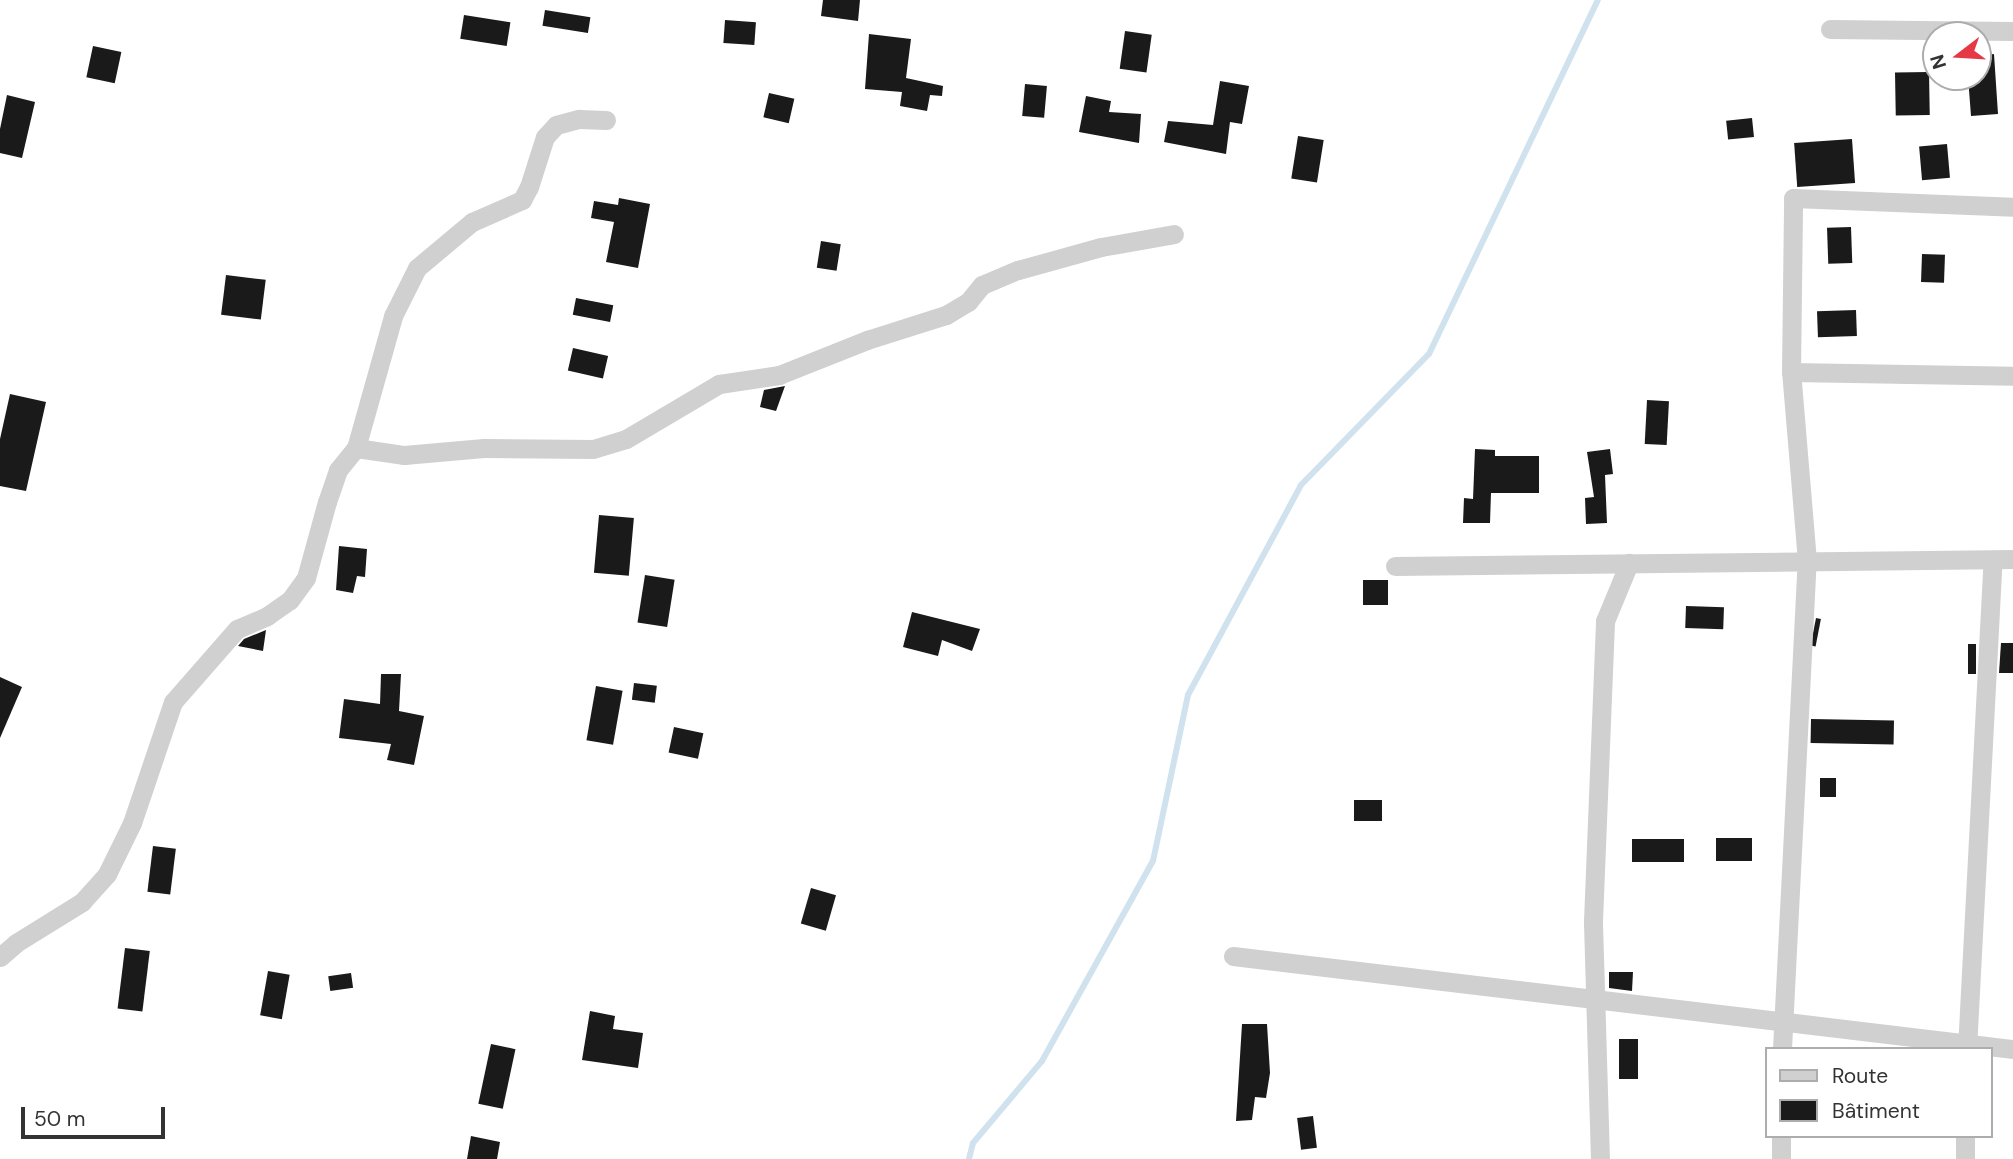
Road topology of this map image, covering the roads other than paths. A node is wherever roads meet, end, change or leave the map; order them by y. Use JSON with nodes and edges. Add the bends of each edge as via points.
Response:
{"nodes":[{"id":1,"x":1830,"y":29,"type":"dead end"},
{"id":2,"x":2013,"y":31,"type":"edge"},
{"id":3,"x":606,"y":120,"type":"dead end"},
{"id":4,"x":2013,"y":208,"type":"edge"},
{"id":5,"x":1174,"y":234,"type":"dead end"},
{"id":6,"x":1791,"y":372,"type":"junction"},
{"id":7,"x":2013,"y":376,"type":"edge"},
{"id":8,"x":356,"y":447,"type":"junction"},
{"id":9,"x":2013,"y":559,"type":"edge"},
{"id":10,"x":1993,"y":560,"type":"junction"},
{"id":11,"x":1807,"y":561,"type":"junction"},
{"id":12,"x":1629,"y":563,"type":"junction"},
{"id":13,"x":1395,"y":565,"type":"dead end"},
{"id":14,"x":0,"y":957,"type":"edge"},
{"id":15,"x":1233,"y":957,"type":"dead end"},
{"id":16,"x":1596,"y":1000,"type":"junction"},
{"id":17,"x":1782,"y":1022,"type":"junction"},
{"id":18,"x":1967,"y":1046,"type":"edge"},
{"id":19,"x":1782,"y":1047,"type":"edge"},
{"id":20,"x":1992,"y":1048,"type":"edge"},
{"id":21,"x":2013,"y":1049,"type":"edge"},
{"id":22,"x":1781,"y":1138,"type":"edge"},
{"id":23,"x":1965,"y":1138,"type":"edge"},
{"id":24,"x":1600,"y":1159,"type":"edge"},
{"id":25,"x":1781,"y":1159,"type":"edge"},
{"id":26,"x":1965,"y":1159,"type":"edge"}],
"edges":[{"from":1,"to":2,"type":"street"},
{"from":3,"to":8,"type":"street","via":[[579,119],[556,125],[544,137],[522,200],[472,222],[416,268],[393,316]]},
{"from":4,"to":6,"type":"street","via":[[1793,198]]},
{"from":5,"to":8,"type":"street","via":[[1101,247],[1018,270],[982,285],[968,302],[946,315],[779,375],[719,384],[626,439],[593,449],[484,448],[404,455]]},
{"from":6,"to":7,"type":"street"},
{"from":6,"to":11,"type":"street"},
{"from":8,"to":14,"type":"street","via":[[338,470],[306,578],[290,600],[237,629],[173,702],[132,823],[107,874],[82,902]]},
{"from":9,"to":10,"type":"street"},
{"from":10,"to":11,"type":"street"},
{"from":10,"to":18,"type":"street"},
{"from":11,"to":12,"type":"street"},
{"from":11,"to":17,"type":"street"},
{"from":12,"to":13,"type":"street"},
{"from":12,"to":16,"type":"street","via":[[1605,621],[1593,921]]},
{"from":15,"to":16,"type":"street"},
{"from":16,"to":17,"type":"street"},
{"from":16,"to":24,"type":"street"},
{"from":17,"to":18,"type":"street"},
{"from":17,"to":19,"type":"street"},
{"from":20,"to":21,"type":"street"},
{"from":22,"to":25,"type":"street"},
{"from":23,"to":26,"type":"street"}]}
